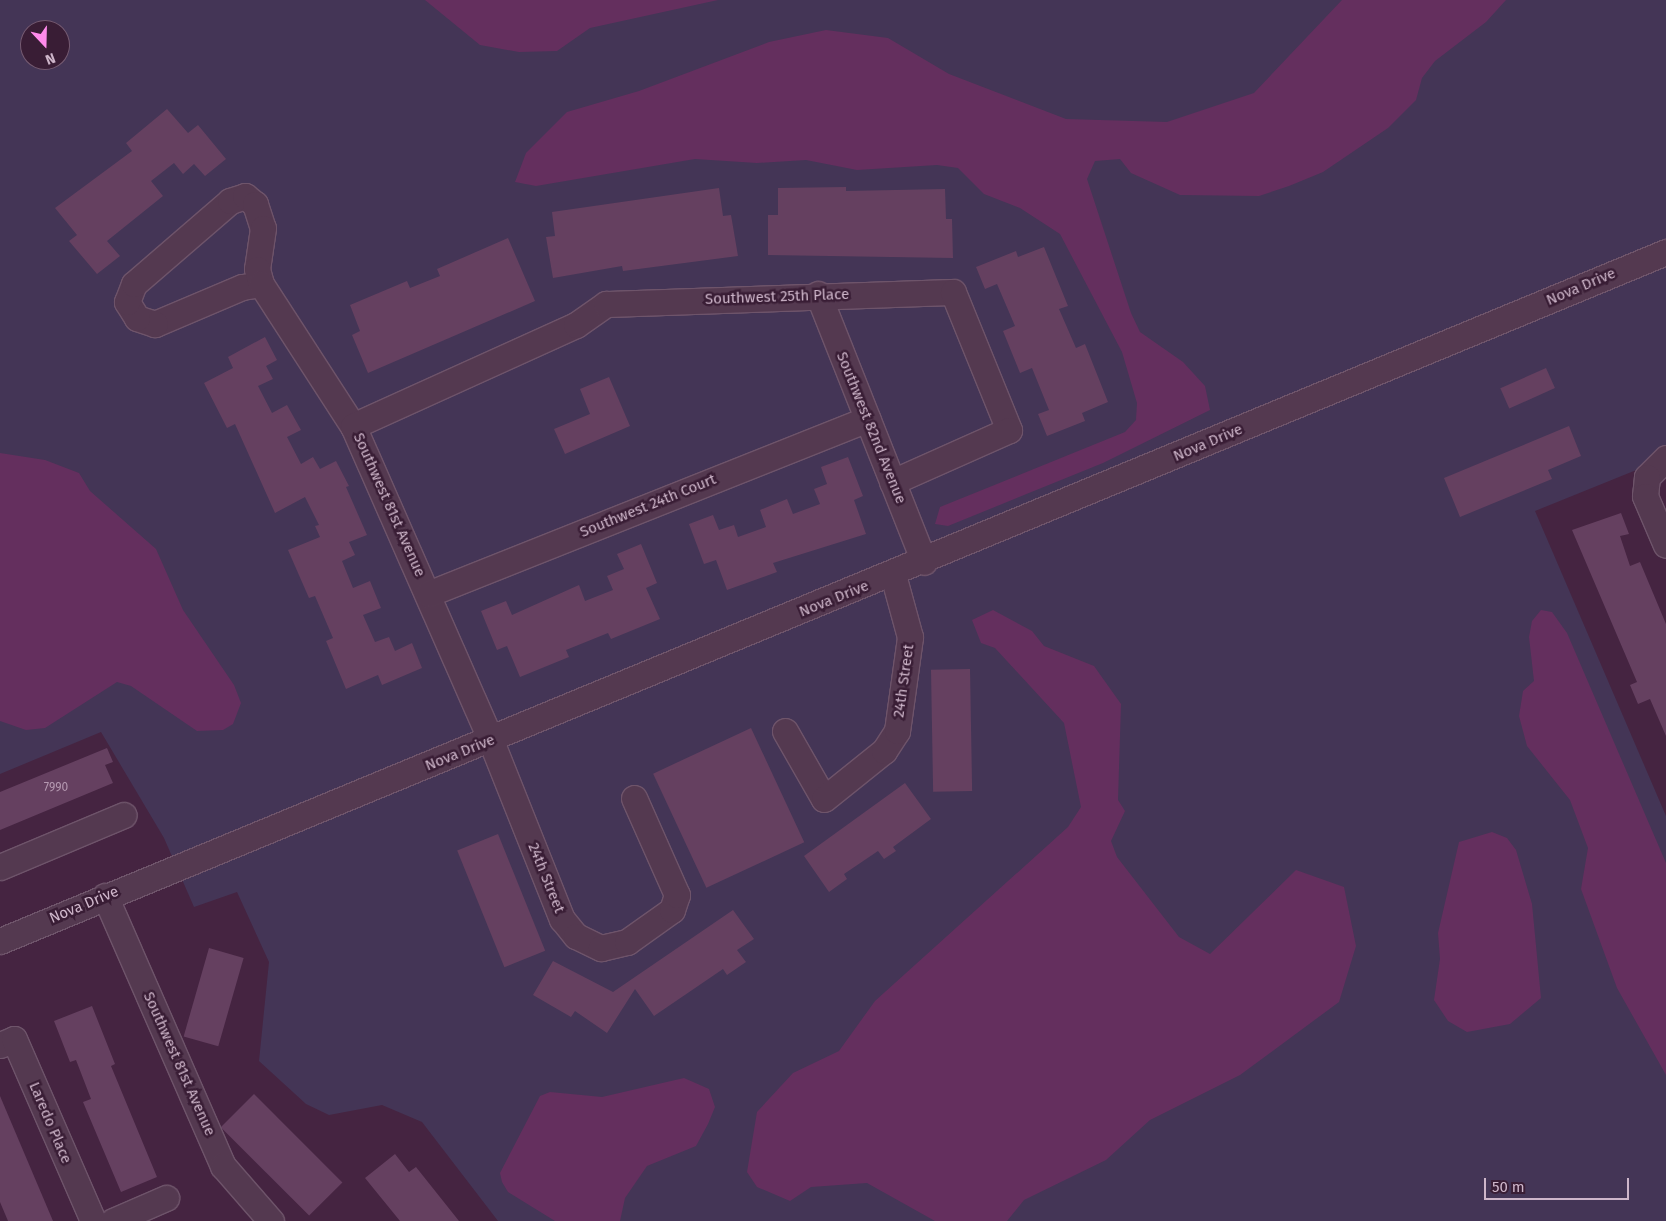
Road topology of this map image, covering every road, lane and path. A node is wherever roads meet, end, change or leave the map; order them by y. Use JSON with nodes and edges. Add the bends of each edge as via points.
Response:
{"nodes":[{"id":1,"x":1666,"y":252,"type":"edge"},
{"id":2,"x":261,"y":284,"type":"junction"},
{"id":3,"x":818,"y":294,"type":"junction"},
{"id":4,"x":867,"y":419,"type":"junction"},
{"id":5,"x":353,"y":426,"type":"junction"},
{"id":6,"x":1666,"y":458,"type":"edge"},
{"id":7,"x":892,"y":482,"type":"junction"},
{"id":8,"x":1666,"y":545,"type":"edge"},
{"id":9,"x":924,"y":562,"type":"junction"},
{"id":10,"x":893,"y":575,"type":"junction"},
{"id":11,"x":428,"y":594,"type":"junction"},
{"id":12,"x":785,"y":730,"type":"dead end"},
{"id":13,"x":491,"y":741,"type":"junction"},
{"id":14,"x":634,"y":798,"type":"dead end"},
{"id":15,"x":124,"y":815,"type":"dead end"},
{"id":16,"x":0,"y":867,"type":"edge"},
{"id":17,"x":105,"y":896,"type":"junction"},
{"id":18,"x":0,"y":941,"type":"edge"},
{"id":19,"x":0,"y":1044,"type":"edge"},
{"id":20,"x":166,"y":1198,"type":"dead end"},
{"id":21,"x":93,"y":1221,"type":"edge"},
{"id":22,"x":113,"y":1221,"type":"edge"},
{"id":23,"x":271,"y":1221,"type":"edge"}],
"edges":[{"from":1,"to":9,"type":"street","name":"Nova Drive"},
{"from":2,"to":2,"type":"street","name":"Southwest 81st Avenue","via":[[257,269],[261,216],[255,204],[238,197],[134,284],[127,302],[137,318],[155,324],[221,295]]},
{"from":2,"to":5,"type":"street","name":"Southwest 81st Avenue"},
{"from":3,"to":4,"type":"street","name":"Southwest 82nd Avenue"},
{"from":3,"to":5,"type":"street","name":"Southwest 25th Place","via":[[606,304],[576,326]]},
{"from":3,"to":7,"type":"street","name":"Southwest 25th Place","via":[[953,292],[1009,430]]},
{"from":4,"to":7,"type":"street","name":"Southwest 82nd Avenue"},
{"from":4,"to":11,"type":"street","name":"Southwest 24th Court"},
{"from":5,"to":11,"type":"street","name":"Southwest 81st Avenue"},
{"from":6,"to":8,"type":"street","via":[[1647,477],[1645,496]]},
{"from":7,"to":9,"type":"street","name":"Southwest 82nd Avenue"},
{"from":9,"to":10,"type":"street","name":"Nova Drive"},
{"from":10,"to":12,"type":"street","name":"24th Street","via":[[910,637],[897,731],[884,751],[824,799]]},
{"from":10,"to":13,"type":"street","name":"Nova Drive"},
{"from":11,"to":13,"type":"street","name":"Southwest 81st Avenue"},
{"from":13,"to":14,"type":"street","name":"24th Street","via":[[562,919],[576,936],[601,948],[635,937],[672,910],[677,895]]},
{"from":13,"to":17,"type":"street","name":"Nova Drive"},
{"from":15,"to":16,"type":"street"},
{"from":17,"to":18,"type":"street","name":"Nova Drive"},
{"from":17,"to":23,"type":"street","name":"Southwest 81st Avenue","via":[[223,1166]]},
{"from":19,"to":21,"type":"street","name":"Laredo Place","via":[[14,1039]]},
{"from":20,"to":22,"type":"street"}]}
